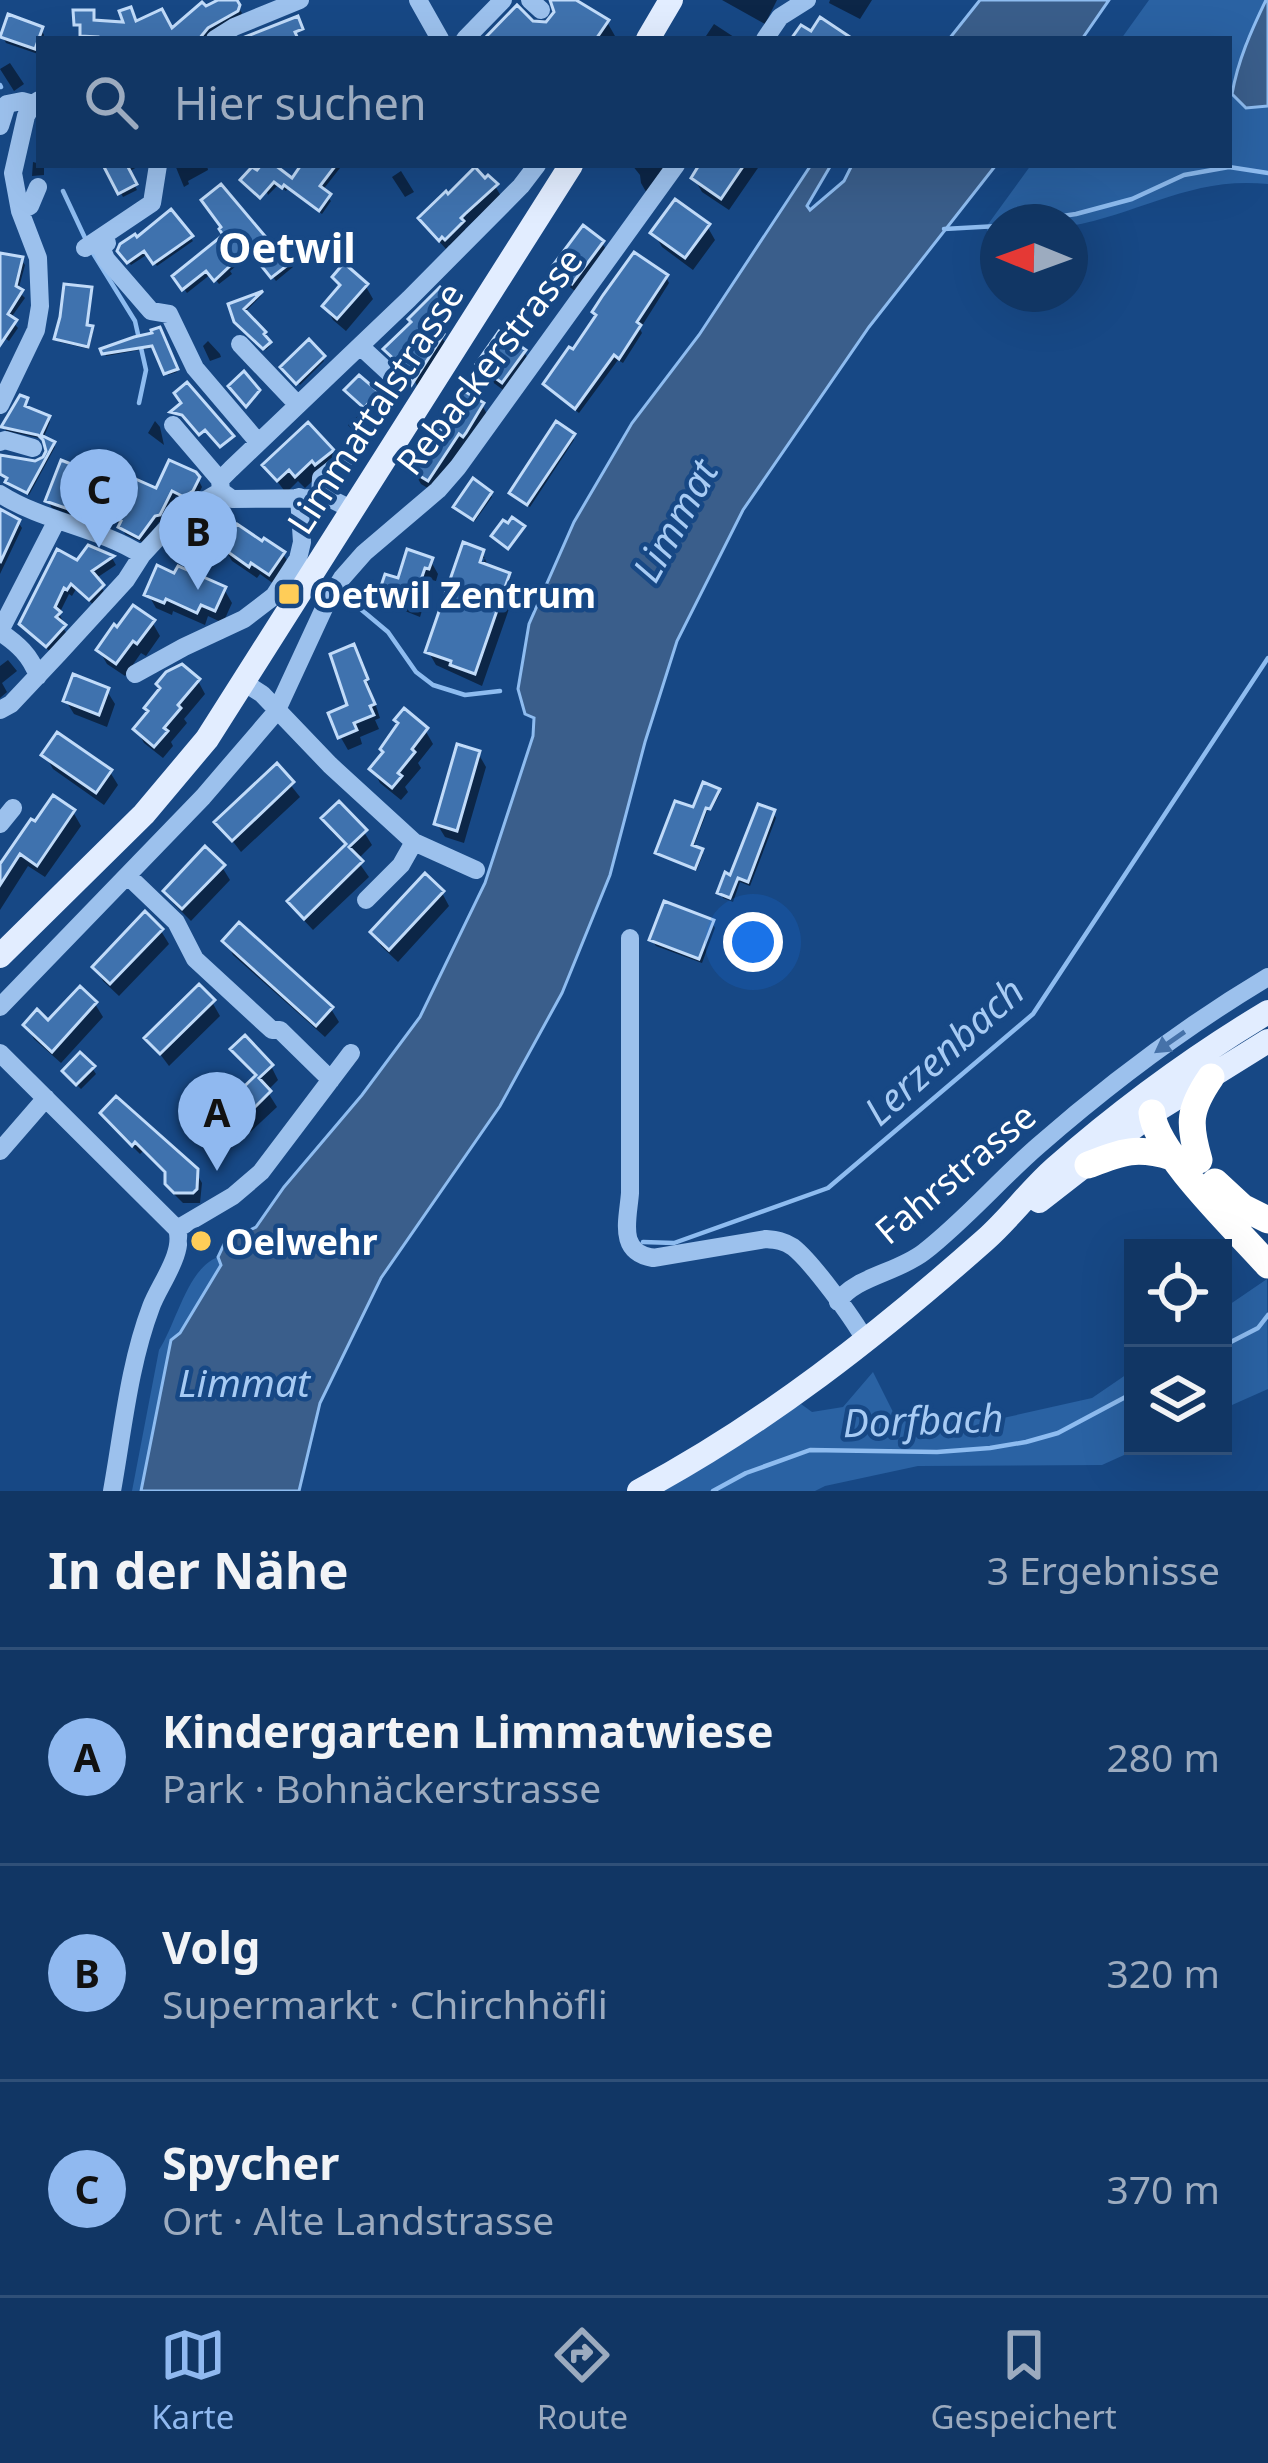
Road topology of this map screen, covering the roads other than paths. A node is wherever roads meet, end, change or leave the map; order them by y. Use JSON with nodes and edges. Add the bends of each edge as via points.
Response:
{"nodes":[{"id":1,"x":246,"y":0,"type":"edge"},
{"id":2,"x":300,"y":0,"type":"edge"},
{"id":3,"x":418,"y":0,"type":"edge"},
{"id":4,"x":503,"y":0,"type":"edge"},
{"id":5,"x":670,"y":0,"type":"edge"},
{"id":6,"x":807,"y":0,"type":"edge"},
{"id":7,"x":783,"y":9,"type":"edge"},
{"id":8,"x":256,"y":18,"type":"junction"},
{"id":9,"x":220,"y":36,"type":"edge"},
{"id":10,"x":435,"y":36,"type":"edge"},
{"id":11,"x":468,"y":36,"type":"edge"},
{"id":12,"x":650,"y":36,"type":"edge"},
{"id":13,"x":767,"y":36,"type":"edge"},
{"id":14,"x":4,"y":101,"type":"edge"},
{"id":15,"x":36,"y":102,"type":"edge"},
{"id":16,"x":0,"y":126,"type":"edge"},
{"id":17,"x":158,"y":168,"type":"edge"},
{"id":18,"x":535,"y":168,"type":"edge"},
{"id":19,"x":570,"y":168,"type":"edge"},
{"id":20,"x":674,"y":168,"type":"edge"},
{"id":21,"x":38,"y":188,"type":"dead end"},
{"id":22,"x":20,"y":211,"type":"junction"},
{"id":23,"x":240,"y":344,"type":"dead end"},
{"id":24,"x":360,"y":346,"type":"junction"},
{"id":25,"x":399,"y":382,"type":"dead end"},
{"id":26,"x":0,"y":405,"type":"edge"},
{"id":27,"x":298,"y":406,"type":"junction"},
{"id":28,"x":173,"y":425,"type":"dead end"},
{"id":29,"x":0,"y":442,"type":"edge"},
{"id":30,"x":258,"y":442,"type":"junction"},
{"id":31,"x":33,"y":448,"type":"dead end"},
{"id":32,"x":348,"y":457,"type":"dead end"},
{"id":33,"x":221,"y":486,"type":"junction"},
{"id":34,"x":0,"y":494,"type":"edge"},
{"id":35,"x":310,"y":497,"type":"junction"},
{"id":36,"x":352,"y":510,"type":"junction"},
{"id":37,"x":57,"y":520,"type":"junction"},
{"id":38,"x":142,"y":555,"type":"junction"},
{"id":39,"x":231,"y":601,"type":"dead end"},
{"id":40,"x":256,"y":612,"type":"junction"},
{"id":41,"x":0,"y":631,"type":"edge"},
{"id":42,"x":135,"y":674,"type":"dead end"},
{"id":43,"x":38,"y":676,"type":"junction"},
{"id":44,"x":243,"y":682,"type":"junction"},
{"id":45,"x":0,"y":710,"type":"edge"},
{"id":46,"x":276,"y":712,"type":"junction"},
{"id":47,"x":14,"y":808,"type":"dead end"},
{"id":48,"x":0,"y":824,"type":"edge"},
{"id":49,"x":414,"y":842,"type":"junction"},
{"id":50,"x":476,"y":869,"type":"dead end"},
{"id":51,"x":128,"y":876,"type":"junction"},
{"id":52,"x":366,"y":900,"type":"dead end"},
{"id":53,"x":630,"y":938,"type":"dead end"},
{"id":54,"x":0,"y":956,"type":"edge"},
{"id":55,"x":1268,"y":977,"type":"edge"},
{"id":56,"x":0,"y":1007,"type":"edge"},
{"id":57,"x":1268,"y":1012,"type":"edge"},
{"id":58,"x":1268,"y":1041,"type":"edge"},
{"id":59,"x":0,"y":1053,"type":"edge"},
{"id":60,"x":352,"y":1053,"type":"dead end"},
{"id":61,"x":1211,"y":1077,"type":"junction"},
{"id":62,"x":331,"y":1080,"type":"junction"},
{"id":63,"x":46,"y":1098,"type":"junction"},
{"id":64,"x":1138,"y":1112,"type":"junction"},
{"id":65,"x":0,"y":1151,"type":"edge"},
{"id":66,"x":1185,"y":1159,"type":"junction"},
{"id":67,"x":1088,"y":1165,"type":"junction"},
{"id":68,"x":1268,"y":1220,"type":"edge"},
{"id":69,"x":1000,"y":1227,"type":"junction"},
{"id":70,"x":177,"y":1229,"type":"junction"},
{"id":71,"x":1268,"y":1265,"type":"edge"},
{"id":72,"x":838,"y":1302,"type":"junction"},
{"id":73,"x":865,"y":1340,"type":"junction"},
{"id":74,"x":112,"y":1491,"type":"edge"},
{"id":75,"x":639,"y":1491,"type":"edge"}],
"edges":[{"from":1,"to":8,"type":"street"},
{"from":2,"to":8,"type":"street"},
{"from":3,"to":10,"type":"street"},
{"from":4,"to":11,"type":"street"},
{"from":5,"to":12,"type":"main road"},
{"from":6,"to":7,"type":"street"},
{"from":7,"to":13,"type":"street"},
{"from":8,"to":9,"type":"street"},
{"from":14,"to":15,"type":"street"},
{"from":14,"to":16,"type":"street"},
{"from":15,"to":22,"type":"street","via":[[13,173]]},
{"from":17,"to":30,"type":"street","via":[[152,203],[94,245],[151,311],[170,314],[195,368]]},
{"from":18,"to":24,"type":"street"},
{"from":19,"to":36,"type":"main road","name":"Limmattalstrasse"},
{"from":20,"to":46,"type":"street","name":"Rebackerstrasse","via":[[458,467],[342,578]]},
{"from":21,"to":22,"type":"street"},
{"from":22,"to":26,"type":"street","via":[[38,258],[40,306]]},
{"from":23,"to":27,"type":"street"},
{"from":24,"to":25,"type":"street"},
{"from":24,"to":27,"type":"street"},
{"from":27,"to":30,"type":"street"},
{"from":28,"to":33,"type":"street"},
{"from":29,"to":31,"type":"street"},
{"from":30,"to":33,"type":"street"},
{"from":32,"to":35,"type":"street"},
{"from":33,"to":35,"type":"street","via":[[232,499]]},
{"from":33,"to":38,"type":"street"},
{"from":34,"to":37,"type":"street"},
{"from":35,"to":36,"type":"street"},
{"from":35,"to":40,"type":"street","via":[[298,559]]},
{"from":36,"to":44,"type":"main road","name":"Limmattalstrasse"},
{"from":37,"to":38,"type":"street"},
{"from":37,"to":41,"type":"street"},
{"from":38,"to":43,"type":"street"},
{"from":39,"to":40,"type":"street"},
{"from":40,"to":42,"type":"street"},
{"from":41,"to":43,"type":"street"},
{"from":43,"to":45,"type":"street"},
{"from":44,"to":46,"type":"street"},
{"from":44,"to":54,"type":"main road","name":"Limmattalstrasse","via":[[153,805]]},
{"from":46,"to":49,"type":"street"},
{"from":46,"to":51,"type":"street","name":"Rebackerstrasse"},
{"from":47,"to":48,"type":"street"},
{"from":49,"to":50,"type":"street"},
{"from":49,"to":52,"type":"street"},
{"from":51,"to":56,"type":"street","name":"Rebackerstrasse"},
{"from":51,"to":62,"type":"street","via":[[176,922],[195,959]]},
{"from":53,"to":72,"type":"street","via":[[633,1249],[653,1258],[783,1241]]},
{"from":55,"to":72,"type":"street","name":"Fahrstrasse","one_way":true,"via":[[1108,1088],[930,1247],[855,1284]]},
{"from":57,"to":64,"type":"main road","via":[[1161,1084]]},
{"from":58,"to":61,"type":"main road"},
{"from":59,"to":63,"type":"street"},
{"from":60,"to":62,"type":"street"},
{"from":61,"to":64,"type":"main road"},
{"from":61,"to":66,"type":"highway","via":[[1191,1118]]},
{"from":62,"to":70,"type":"street","via":[[261,1172]]},
{"from":63,"to":65,"type":"street"},
{"from":63,"to":70,"type":"street"},
{"from":64,"to":66,"type":"highway"},
{"from":64,"to":67,"type":"main road"},
{"from":64,"to":69,"type":"main road","via":[[1053,1170]]},
{"from":66,"to":67,"type":"highway","via":[[1134,1150]]},
{"from":66,"to":68,"type":"highway"},
{"from":66,"to":71,"type":"highway"},
{"from":67,"to":69,"type":"main road"},
{"from":69,"to":73,"type":"main road"},
{"from":70,"to":74,"type":"street","via":[[179,1245],[137,1353]]},
{"from":72,"to":73,"type":"street"},
{"from":73,"to":75,"type":"main road"}]}
